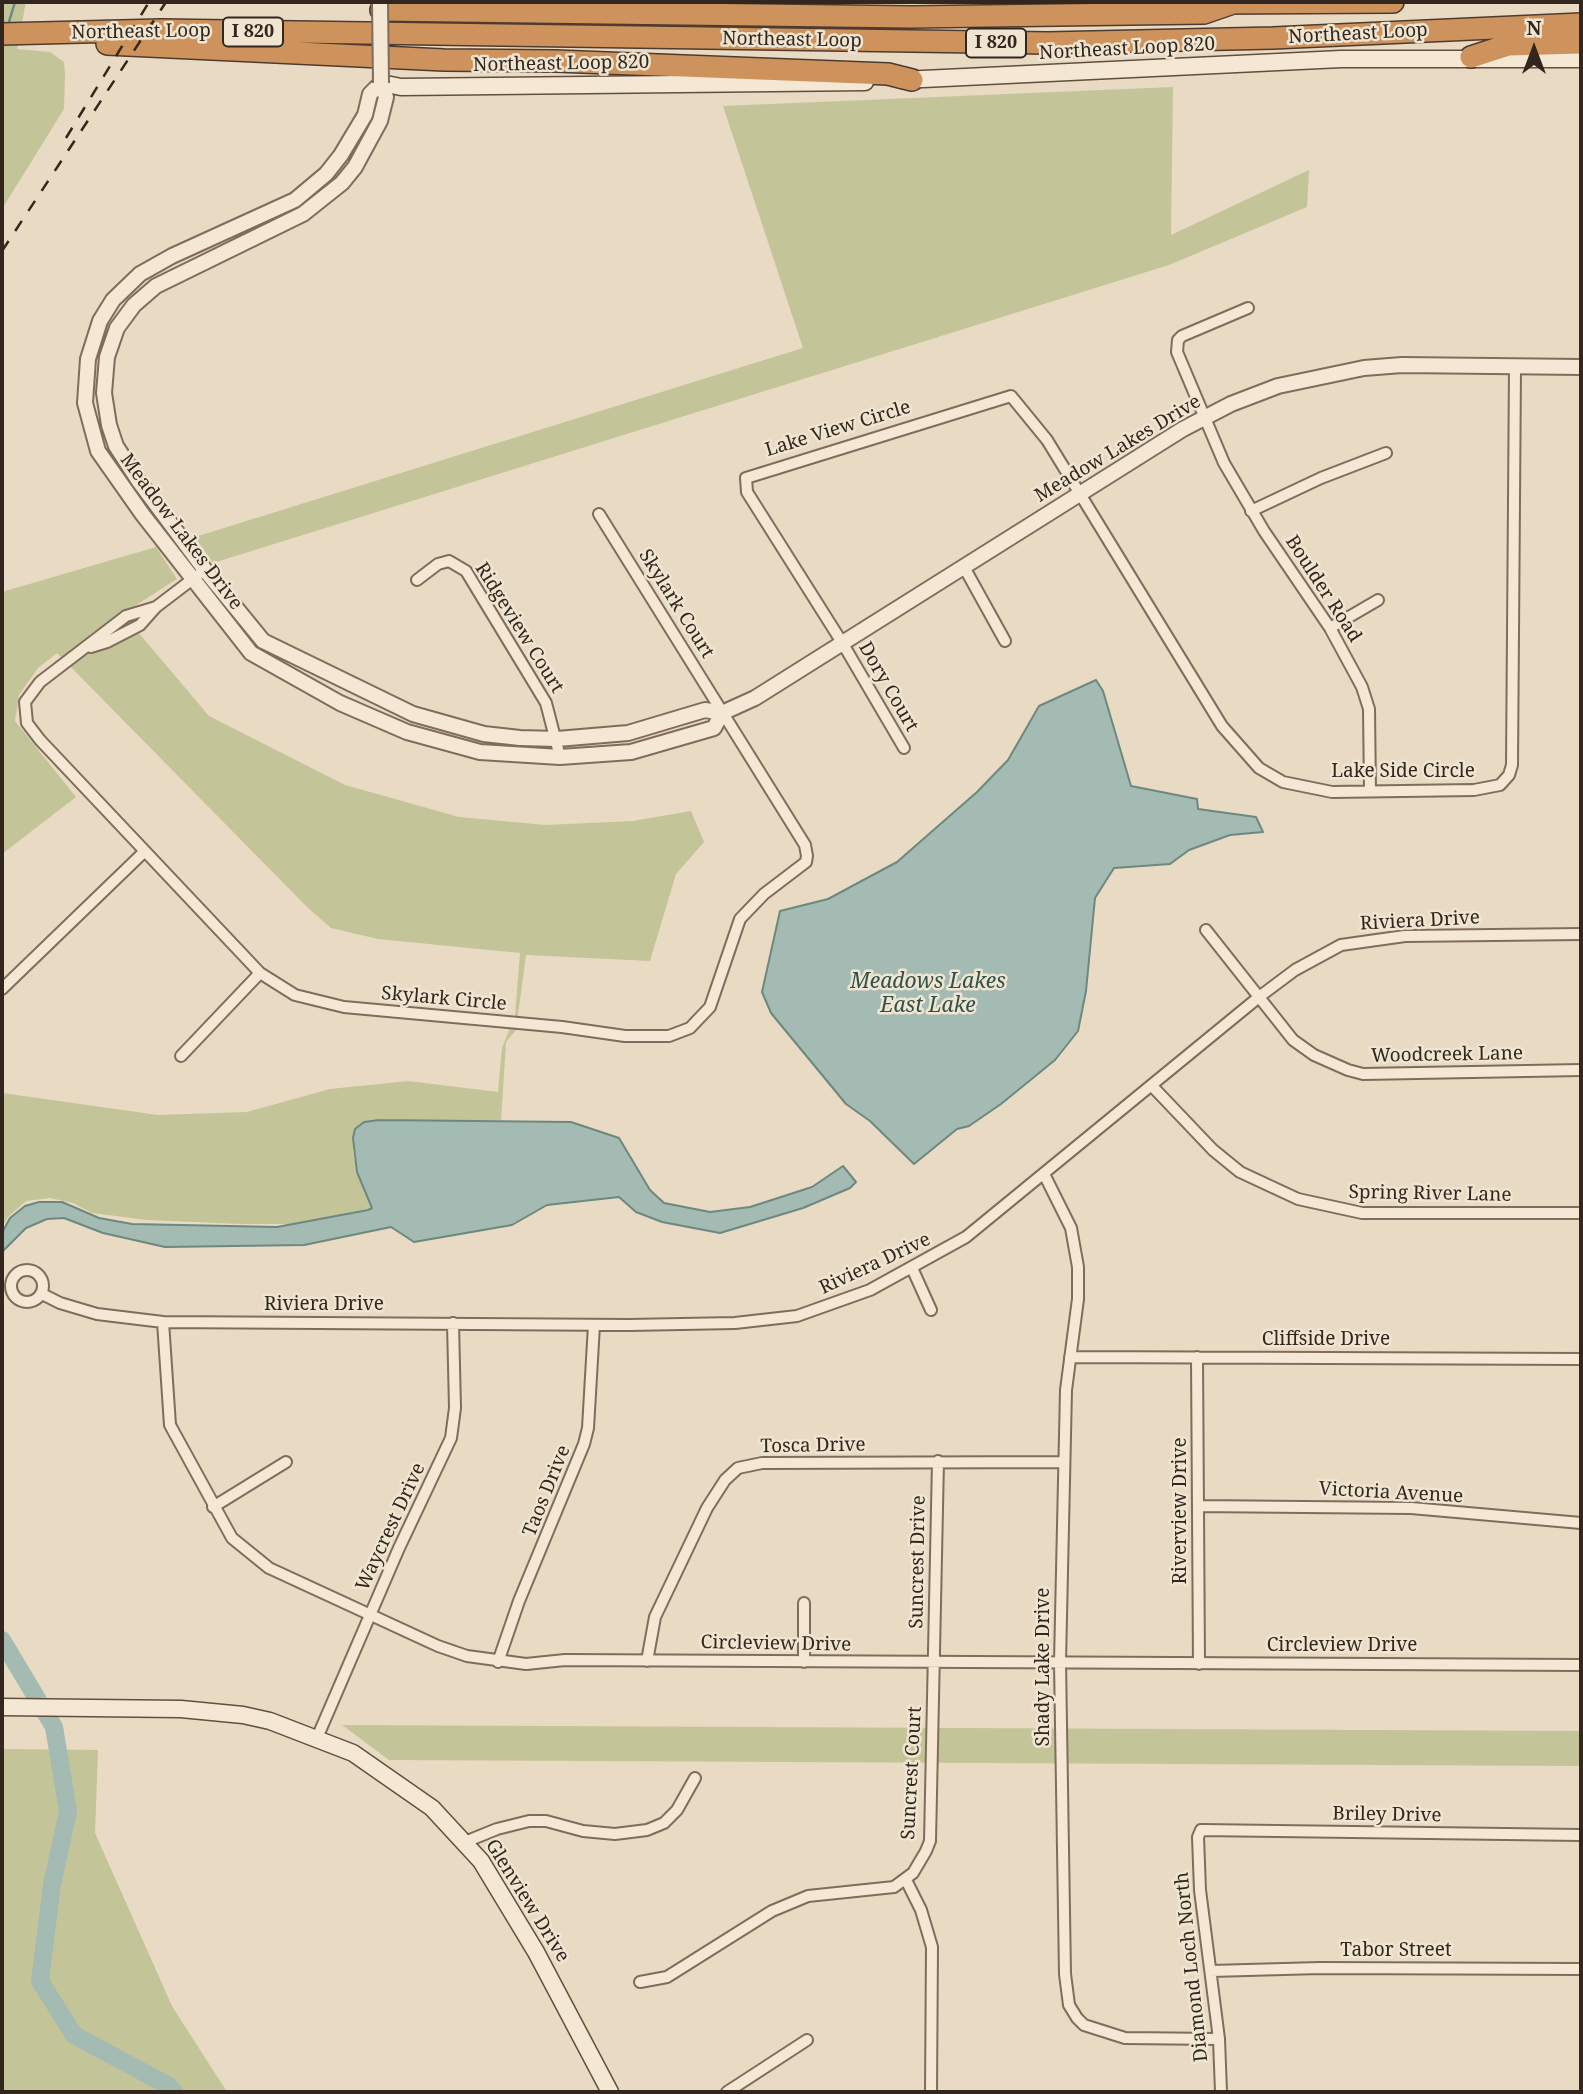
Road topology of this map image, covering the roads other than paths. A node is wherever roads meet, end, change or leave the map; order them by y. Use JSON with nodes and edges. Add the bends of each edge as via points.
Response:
{"nodes":[{"id":1,"x":744,"y":2,"type":"edge"},
{"id":2,"x":1393,"y":2,"type":"edge"},
{"id":3,"x":1233,"y":3,"type":"edge"},
{"id":4,"x":380,"y":6,"type":"edge"},
{"id":5,"x":1581,"y":24,"type":"edge"},
{"id":6,"x":2,"y":34,"type":"edge"},
{"id":7,"x":31,"y":38,"type":"junction"},
{"id":8,"x":1581,"y":43,"type":"edge"},
{"id":9,"x":2,"y":44,"type":"edge"},
{"id":10,"x":1471,"y":57,"type":"junction"},
{"id":11,"x":1581,"y":59,"type":"edge"},
{"id":12,"x":912,"y":80,"type":"junction"},
{"id":13,"x":381,"y":83,"type":"junction"},
{"id":14,"x":1248,"y":309,"type":"dead end"},
{"id":15,"x":1581,"y":366,"type":"edge"},
{"id":16,"x":1515,"y":368,"type":"junction"},
{"id":17,"x":1204,"y":418,"type":"junction"},
{"id":18,"x":1386,"y":453,"type":"dead end"},
{"id":19,"x":1080,"y":494,"type":"junction"},
{"id":20,"x":1251,"y":511,"type":"junction"},
{"id":21,"x":599,"y":514,"type":"dead end"},
{"id":22,"x":964,"y":568,"type":"junction"},
{"id":23,"x":199,"y":575,"type":"junction"},
{"id":24,"x":417,"y":580,"type":"dead end"},
{"id":25,"x":1378,"y":600,"type":"dead end"},
{"id":26,"x":1329,"y":628,"type":"junction"},
{"id":27,"x":1005,"y":641,"type":"dead end"},
{"id":28,"x":843,"y":644,"type":"junction"},
{"id":29,"x":722,"y":713,"type":"junction"},
{"id":30,"x":557,"y":739,"type":"junction"},
{"id":31,"x":904,"y":748,"type":"dead end"},
{"id":32,"x":560,"y":757,"type":"junction"},
{"id":33,"x":1370,"y":791,"type":"junction"},
{"id":34,"x":145,"y":851,"type":"junction"},
{"id":35,"x":1206,"y":930,"type":"dead end"},
{"id":36,"x":1581,"y":934,"type":"edge"},
{"id":37,"x":260,"y":973,"type":"junction"},
{"id":38,"x":2,"y":989,"type":"edge"},
{"id":39,"x":1259,"y":997,"type":"junction"},
{"id":40,"x":181,"y":1056,"type":"dead end"},
{"id":41,"x":1581,"y":1070,"type":"edge"},
{"id":42,"x":1153,"y":1087,"type":"junction"},
{"id":43,"x":1044,"y":1174,"type":"junction"},
{"id":44,"x":1581,"y":1213,"type":"edge"},
{"id":45,"x":912,"y":1268,"type":"junction"},
{"id":46,"x":42,"y":1294,"type":"dead end"},
{"id":47,"x":931,"y":1310,"type":"dead end"},
{"id":48,"x":163,"y":1322,"type":"junction"},
{"id":49,"x":453,"y":1323,"type":"junction"},
{"id":50,"x":594,"y":1325,"type":"junction"},
{"id":51,"x":1070,"y":1357,"type":"junction"},
{"id":52,"x":1197,"y":1357,"type":"junction"},
{"id":53,"x":1581,"y":1359,"type":"edge"},
{"id":54,"x":938,"y":1461,"type":"junction"},
{"id":55,"x":286,"y":1462,"type":"dead end"},
{"id":56,"x":1063,"y":1462,"type":"junction"},
{"id":57,"x":1198,"y":1506,"type":"junction"},
{"id":58,"x":214,"y":1507,"type":"junction"},
{"id":59,"x":1581,"y":1523,"type":"edge"},
{"id":60,"x":804,"y":1603,"type":"dead end"},
{"id":61,"x":370,"y":1615,"type":"junction"},
{"id":62,"x":647,"y":1661,"type":"junction"},
{"id":63,"x":1060,"y":1661,"type":"junction"},
{"id":64,"x":498,"y":1662,"type":"junction"},
{"id":65,"x":804,"y":1662,"type":"junction"},
{"id":66,"x":934,"y":1664,"type":"junction"},
{"id":67,"x":1199,"y":1664,"type":"junction"},
{"id":68,"x":1581,"y":1665,"type":"edge"},
{"id":69,"x":2,"y":1707,"type":"edge"},
{"id":70,"x":317,"y":1738,"type":"junction"},
{"id":71,"x":695,"y":1778,"type":"dead end"},
{"id":72,"x":1581,"y":1835,"type":"edge"},
{"id":73,"x":1198,"y":1837,"type":"joint"},
{"id":74,"x":465,"y":1842,"type":"junction"},
{"id":75,"x":906,"y":1880,"type":"junction"},
{"id":76,"x":1581,"y":1969,"type":"edge"},
{"id":77,"x":1211,"y":1971,"type":"junction"},
{"id":78,"x":640,"y":1982,"type":"dead end"},
{"id":79,"x":1219,"y":2039,"type":"junction"},
{"id":80,"x":807,"y":2040,"type":"dead end"},
{"id":81,"x":610,"y":2092,"type":"edge"},
{"id":82,"x":727,"y":2092,"type":"edge"},
{"id":83,"x":931,"y":2092,"type":"edge"},
{"id":84,"x":1221,"y":2092,"type":"edge"}],
"edges":[{"from":1,"to":3,"type":"highway"},
{"from":2,"to":3,"type":"highway"},
{"from":3,"to":4,"type":"highway","via":[[1204,13],[912,17],[426,11]]},
{"from":4,"to":13,"type":"street","name":"Meadow Lakes Drive","bridge":true},
{"from":5,"to":7,"type":"highway","name":"Northeast Loop","number":"I 820","via":[[1048,43],[161,30]]},
{"from":6,"to":7,"type":"highway","name":"Northeast Loop","number":"I 820"},
{"from":7,"to":9,"type":"highway"},
{"from":7,"to":12,"type":"highway","via":[[444,60],[888,74]]},
{"from":8,"to":10,"type":"highway","via":[[1508,46]]},
{"from":10,"to":11,"type":"main road","name":"Northeast Loop 820"},
{"from":10,"to":12,"type":"main road","name":"Northeast Loop 820","via":[[1327,59]]},
{"from":12,"to":13,"type":"main road","name":"Northeast Loop 820","via":[[794,85],[401,87]]},
{"from":13,"to":23,"type":"street","name":"Meadow Lakes Drive","via":[[386,97],[380,121],[342,183],[303,214],[156,286],[117,328],[107,357],[104,393],[116,446]]},
{"from":14,"to":17,"type":"street","name":"Boulder Road","via":[[1178,340],[1177,352]]},
{"from":15,"to":16,"type":"street","name":"Meadow Lakes Drive"},
{"from":16,"to":17,"type":"street","name":"Meadow Lakes Drive","via":[[1364,368],[1278,386]]},
{"from":16,"to":33,"type":"street","name":"Lake Side Circle","via":[[1509,775],[1500,785],[1474,790]]},
{"from":17,"to":19,"type":"street","name":"Meadow Lakes Drive"},
{"from":17,"to":20,"type":"street","name":"Boulder Road"},
{"from":18,"to":20,"type":"street"},
{"from":19,"to":22,"type":"street","name":"Meadow Lakes Drive"},
{"from":19,"to":28,"type":"street","name":"Lake View Circle","via":[[1047,440],[1011,396],[748,475],[747,492]]},
{"from":19,"to":33,"type":"street","name":"Lake Side Circle","via":[[1235,744],[1259,768],[1283,782],[1332,792]]},
{"from":20,"to":26,"type":"street","name":"Boulder Road"},
{"from":21,"to":29,"type":"street","name":"Skylark Court"},
{"from":22,"to":27,"type":"street"},
{"from":22,"to":28,"type":"street","name":"Meadow Lakes Drive"},
{"from":23,"to":30,"type":"street","name":"Meadow Lakes Drive","via":[[263,641],[328,676],[451,726],[484,734]]},
{"from":23,"to":32,"type":"street","name":"Meadow Lakes Drive","via":[[251,653],[340,703],[407,732],[480,752]]},
{"from":23,"to":34,"type":"street","name":"Skylark Circle","via":[[139,625],[85,648],[29,693],[24,712],[40,740]]},
{"from":24,"to":30,"type":"street","name":"Ridgeview Court","via":[[449,561],[466,571],[546,703]]},
{"from":25,"to":26,"type":"street"},
{"from":26,"to":33,"type":"street","name":"Boulder Road","via":[[1370,709]]},
{"from":28,"to":29,"type":"street","name":"Meadow Lakes Drive"},
{"from":28,"to":31,"type":"street","name":"Dory Court"},
{"from":29,"to":30,"type":"street","name":"Meadow Lakes Drive","via":[[705,710],[628,733]]},
{"from":29,"to":32,"type":"street","name":"Meadow Lakes Drive","via":[[714,728],[655,747]]},
{"from":29,"to":37,"type":"street","name":"Skylark Circle","via":[[805,845],[807,856],[806,862],[740,919],[719,988],[704,1015],[690,1028],[669,1036],[625,1036],[344,1007],[295,995]]},
{"from":30,"to":32,"type":"street","name":"Ridgeview Court"},
{"from":34,"to":37,"type":"street","name":"Skylark Circle"},
{"from":34,"to":38,"type":"street"},
{"from":35,"to":39,"type":"street","name":"Woodcreek Lane"},
{"from":36,"to":39,"type":"street","name":"Riviera Drive","via":[[1357,941],[1315,958]]},
{"from":37,"to":40,"type":"street"},
{"from":39,"to":41,"type":"street","name":"Woodcreek Lane","via":[[1293,1040],[1314,1055],[1363,1074]]},
{"from":39,"to":42,"type":"street","name":"Riviera Drive"},
{"from":42,"to":43,"type":"street","name":"Riviera Drive"},
{"from":42,"to":44,"type":"street","name":"Spring River Lane","via":[[1240,1172],[1298,1199],[1362,1213]]},
{"from":43,"to":45,"type":"street","name":"Riviera Drive","via":[[966,1237]]},
{"from":43,"to":51,"type":"street","name":"Shady Lake Drive","via":[[1075,1242],[1078,1299]]},
{"from":45,"to":47,"type":"street"},
{"from":45,"to":50,"type":"street","name":"Riviera Drive","via":[[820,1309],[770,1321]]},
{"from":46,"to":48,"type":"street","name":"Riviera Drive","via":[[97,1314]]},
{"from":48,"to":49,"type":"street","name":"Riviera Drive"},
{"from":48,"to":58,"type":"street","name":"Circleview Drive","via":[[170,1425]]},
{"from":49,"to":50,"type":"street","name":"Riviera Drive"},
{"from":49,"to":61,"type":"street","name":"Waycrest Drive","via":[[451,1438]]},
{"from":50,"to":64,"type":"street","name":"Taos Drive","via":[[584,1444]]},
{"from":51,"to":52,"type":"street","name":"Cliffside Drive"},
{"from":51,"to":56,"type":"street","name":"Shady Lake Drive"},
{"from":52,"to":53,"type":"street","name":"Cliffside Drive"},
{"from":52,"to":57,"type":"street","name":"Riverview Drive"},
{"from":54,"to":56,"type":"street","name":"Tosca Drive"},
{"from":54,"to":62,"type":"street","name":"Tosca Drive","via":[[762,1463],[738,1468],[707,1508],[655,1616]]},
{"from":54,"to":66,"type":"street","name":"Suncrest Drive"},
{"from":55,"to":58,"type":"street"},
{"from":56,"to":63,"type":"street","name":"Shady Lake Drive"},
{"from":57,"to":59,"type":"street","name":"Victoria Avenue","via":[[1411,1508]]},
{"from":57,"to":67,"type":"street","name":"Riverview Drive"},
{"from":58,"to":61,"type":"street","name":"Circleview Drive","via":[[232,1538],[252,1556]]},
{"from":60,"to":65,"type":"street"},
{"from":61,"to":64,"type":"street","name":"Circleview Drive","via":[[438,1646]]},
{"from":61,"to":70,"type":"street","name":"Waycrest Drive"},
{"from":62,"to":64,"type":"street","name":"Circleview Drive"},
{"from":62,"to":65,"type":"street","name":"Circleview Drive"},
{"from":63,"to":66,"type":"street","name":"Circleview Drive"},
{"from":63,"to":67,"type":"street","name":"Circleview Drive"},
{"from":63,"to":79,"type":"street","name":"Shady Lake Drive","via":[[1065,1974],[1070,2010],[1097,2031],[1125,2038]]},
{"from":65,"to":66,"type":"street","name":"Circleview Drive"},
{"from":66,"to":75,"type":"street","name":"Suncrest Court","via":[[930,1841]]},
{"from":67,"to":68,"type":"street","name":"Circleview Drive"},
{"from":69,"to":70,"type":"main road","name":"Glenview Drive","via":[[243,1715]]},
{"from":70,"to":74,"type":"main road","name":"Glenview Drive","via":[[395,1779]]},
{"from":71,"to":74,"type":"street","via":[[677,1810],[647,1830],[583,1831],[529,1821]]},
{"from":72,"to":73,"type":"street","name":"Briley Drive","via":[[1200,1830]]},
{"from":73,"to":77,"type":"street","name":"Diamond Loch North"},
{"from":74,"to":81,"type":"main road","name":"Glenview Drive","via":[[536,1952]]},
{"from":75,"to":78,"type":"street","via":[[865,1892],[808,1896],[772,1911],[667,1977]]},
{"from":75,"to":83,"type":"street","via":[[932,1947]]},
{"from":76,"to":77,"type":"street","name":"Tabor Street"},
{"from":77,"to":79,"type":"street","name":"Diamond Loch North"},
{"from":79,"to":84,"type":"street","name":"Diamond Loch North"},
{"from":80,"to":82,"type":"street"}]}
